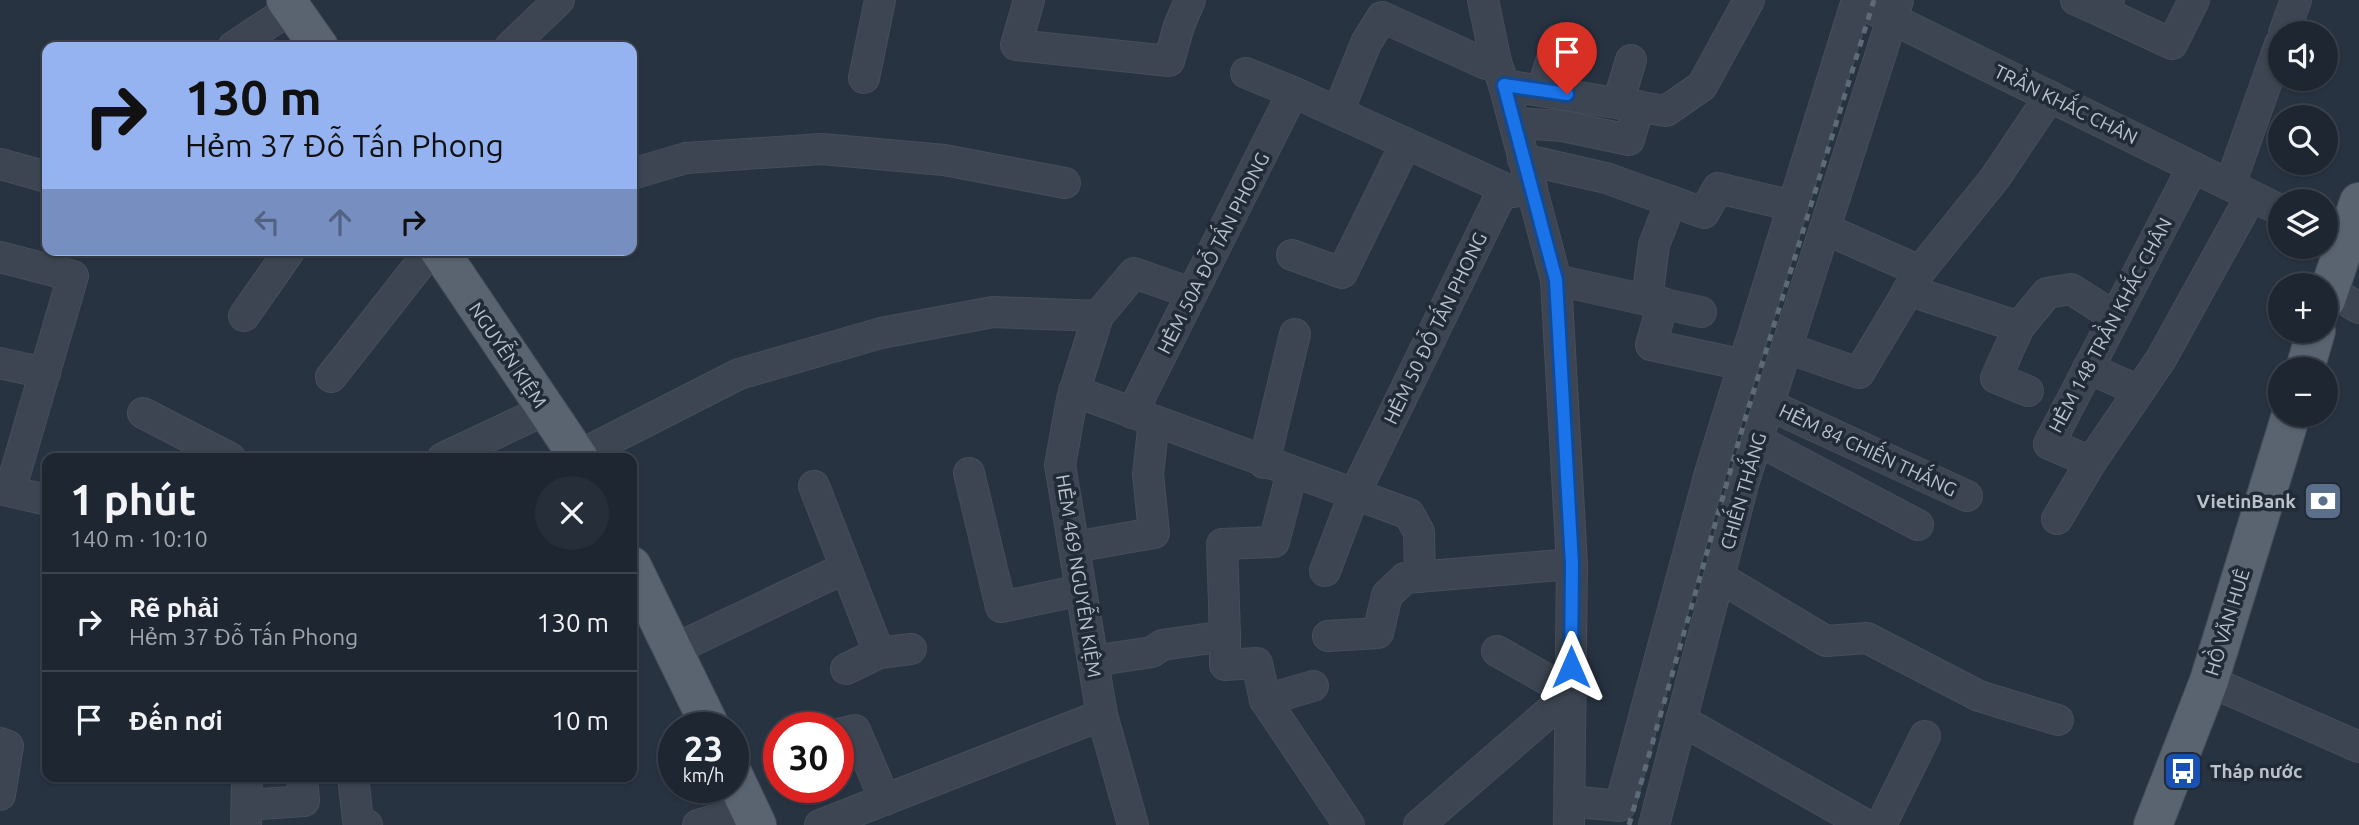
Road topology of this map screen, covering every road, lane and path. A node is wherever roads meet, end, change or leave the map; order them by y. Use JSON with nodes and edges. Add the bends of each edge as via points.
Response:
{"nodes":[{"id":1,"x":559,"y":0,"type":"edge"},
{"id":2,"x":880,"y":0,"type":"edge"},
{"id":3,"x":1029,"y":0,"type":"edge"},
{"id":4,"x":1483,"y":0,"type":"edge"},
{"id":5,"x":1749,"y":0,"type":"edge"},
{"id":6,"x":2194,"y":0,"type":"edge"},
{"id":7,"x":2296,"y":0,"type":"edge"},
{"id":8,"x":1854,"y":1,"type":"edge"},
{"id":9,"x":289,"y":4,"type":"edge"},
{"id":10,"x":2096,"y":4,"type":"edge"},
{"id":11,"x":1384,"y":9,"type":"edge"},
{"id":12,"x":1895,"y":9,"type":"edge"},
{"id":13,"x":1185,"y":13,"type":"edge"},
{"id":14,"x":2288,"y":21,"type":"edge"},
{"id":15,"x":1558,"y":40,"type":"dead end"},
{"id":16,"x":240,"y":42,"type":"edge"},
{"id":17,"x":315,"y":42,"type":"edge"},
{"id":18,"x":515,"y":42,"type":"edge"},
{"id":19,"x":1631,"y":60,"type":"dead end"},
{"id":20,"x":1246,"y":73,"type":"dead end"},
{"id":21,"x":1500,"y":73,"type":"junction"},
{"id":22,"x":864,"y":78,"type":"dead end"},
{"id":23,"x":2268,"y":89,"type":"edge"},
{"id":24,"x":1542,"y":90,"type":"junction"},
{"id":25,"x":1293,"y":92,"type":"junction"},
{"id":26,"x":2050,"y":96,"type":"junction"},
{"id":27,"x":1641,"y":107,"type":"junction"},
{"id":28,"x":1338,"y":112,"type":"junction"},
{"id":29,"x":1515,"y":123,"type":"junction"},
{"id":30,"x":1406,"y":144,"type":"junction"},
{"id":31,"x":1523,"y":159,"type":"junction"},
{"id":32,"x":0,"y":164,"type":"edge"},
{"id":33,"x":2193,"y":167,"type":"junction"},
{"id":34,"x":637,"y":172,"type":"edge"},
{"id":35,"x":42,"y":176,"type":"edge"},
{"id":36,"x":1065,"y":183,"type":"dead end"},
{"id":37,"x":1518,"y":188,"type":"junction"},
{"id":38,"x":2241,"y":190,"type":"junction"},
{"id":39,"x":1671,"y":201,"type":"junction"},
{"id":40,"x":2359,"y":202,"type":"edge"},
{"id":41,"x":2268,"y":204,"type":"edge"},
{"id":42,"x":1793,"y":206,"type":"junction"},
{"id":43,"x":1825,"y":229,"type":"junction"},
{"id":44,"x":2338,"y":234,"type":"edge"},
{"id":45,"x":1292,"y":255,"type":"dead end"},
{"id":46,"x":286,"y":256,"type":"edge"},
{"id":47,"x":441,"y":256,"type":"edge"},
{"id":48,"x":446,"y":256,"type":"edge"},
{"id":49,"x":0,"y":257,"type":"edge"},
{"id":50,"x":1556,"y":280,"type":"junction"},
{"id":51,"x":1914,"y":280,"type":"junction"},
{"id":52,"x":1191,"y":293,"type":"junction"},
{"id":53,"x":1655,"y":302,"type":"junction"},
{"id":54,"x":1701,"y":312,"type":"dead end"},
{"id":55,"x":244,"y":316,"type":"dead end"},
{"id":56,"x":1098,"y":316,"type":"junction"},
{"id":57,"x":2115,"y":317,"type":"junction"},
{"id":58,"x":2019,"y":327,"type":"junction"},
{"id":59,"x":1295,"y":334,"type":"dead end"},
{"id":60,"x":1787,"y":348,"type":"junction"},
{"id":61,"x":0,"y":363,"type":"edge"},
{"id":62,"x":1744,"y":365,"type":"junction"},
{"id":63,"x":2088,"y":368,"type":"junction"},
{"id":64,"x":45,"y":373,"type":"junction"},
{"id":65,"x":331,"y":377,"type":"dead end"},
{"id":66,"x":1074,"y":391,"type":"junction"},
{"id":67,"x":2028,"y":391,"type":"dead end"},
{"id":68,"x":2139,"y":391,"type":"junction"},
{"id":69,"x":1769,"y":405,"type":"junction"},
{"id":70,"x":545,"y":410,"type":"junction"},
{"id":71,"x":143,"y":414,"type":"dead end"},
{"id":72,"x":1143,"y":417,"type":"junction"},
{"id":73,"x":2287,"y":427,"type":"edge"},
{"id":74,"x":1757,"y":440,"type":"junction"},
{"id":75,"x":220,"y":453,"type":"edge"},
{"id":76,"x":454,"y":453,"type":"edge"},
{"id":77,"x":575,"y":453,"type":"edge"},
{"id":78,"x":586,"y":453,"type":"edge"},
{"id":79,"x":2091,"y":462,"type":"junction"},
{"id":80,"x":1264,"y":463,"type":"junction"},
{"id":81,"x":1292,"y":472,"type":"junction"},
{"id":82,"x":969,"y":473,"type":"dead end"},
{"id":83,"x":814,"y":486,"type":"dead end"},
{"id":84,"x":5,"y":490,"type":"edge"},
{"id":85,"x":1354,"y":495,"type":"junction"},
{"id":86,"x":1967,"y":496,"type":"dead end"},
{"id":87,"x":42,"y":499,"type":"edge"},
{"id":88,"x":2057,"y":519,"type":"dead end"},
{"id":89,"x":1918,"y":525,"type":"dead end"},
{"id":90,"x":1074,"y":547,"type":"junction"},
{"id":91,"x":1572,"y":564,"type":"junction"},
{"id":92,"x":845,"y":568,"type":"junction"},
{"id":93,"x":1325,"y":571,"type":"dead end"},
{"id":94,"x":637,"y":576,"type":"edge"},
{"id":95,"x":1420,"y":577,"type":"junction"},
{"id":96,"x":1718,"y":578,"type":"junction"},
{"id":97,"x":1081,"y":590,"type":"junction"},
{"id":98,"x":1225,"y":636,"type":"junction"},
{"id":99,"x":1328,"y":636,"type":"dead end"},
{"id":100,"x":911,"y":649,"type":"dead end"},
{"id":101,"x":673,"y":650,"type":"junction"},
{"id":102,"x":1497,"y":650,"type":"dead end"},
{"id":103,"x":879,"y":653,"type":"junction"},
{"id":104,"x":1093,"y":660,"type":"junction"},
{"id":105,"x":846,"y":669,"type":"dead end"},
{"id":106,"x":2209,"y":681,"type":"junction"},
{"id":107,"x":1313,"y":686,"type":"dead end"},
{"id":108,"x":1571,"y":693,"type":"junction"},
{"id":109,"x":1265,"y":700,"type":"junction"},
{"id":110,"x":703,"y":712,"type":"edge"},
{"id":111,"x":1102,"y":715,"type":"junction"},
{"id":112,"x":2058,"y":719,"type":"dead end"},
{"id":113,"x":1681,"y":720,"type":"junction"},
{"id":114,"x":854,"y":730,"type":"edge"},
{"id":115,"x":1925,"y":736,"type":"dead end"},
{"id":116,"x":4,"y":744,"type":"edge"},
{"id":117,"x":2359,"y":747,"type":"edge"},
{"id":118,"x":302,"y":782,"type":"edge"},
{"id":119,"x":354,"y":782,"type":"edge"},
{"id":120,"x":0,"y":795,"type":"edge"},
{"id":121,"x":885,"y":800,"type":"junction"},
{"id":122,"x":247,"y":802,"type":"edge"},
{"id":123,"x":1570,"y":813,"type":"edge"},
{"id":124,"x":754,"y":817,"type":"edge"},
{"id":125,"x":367,"y":825,"type":"edge"},
{"id":126,"x":698,"y":825,"type":"edge"},
{"id":127,"x":820,"y":825,"type":"edge"},
{"id":128,"x":1133,"y":825,"type":"edge"},
{"id":129,"x":1349,"y":825,"type":"edge"},
{"id":130,"x":1419,"y":825,"type":"edge"},
{"id":131,"x":1654,"y":825,"type":"edge"},
{"id":132,"x":1866,"y":825,"type":"edge"},
{"id":133,"x":1881,"y":825,"type":"edge"},
{"id":134,"x":2153,"y":825,"type":"edge"}],
"edges":[{"from":1,"to":18,"type":"street"},
{"from":2,"to":22,"type":"street"},
{"from":3,"to":13,"type":"street","via":[[1016,45],[1169,61]]},
{"from":4,"to":21,"type":"street"},
{"from":5,"to":27,"type":"street","via":[[1702,86]]},
{"from":6,"to":10,"type":"street","via":[[2172,44]]},
{"from":7,"to":14,"type":"street"},
{"from":8,"to":12,"type":"street","name":"TRẦN KHẮC CHÂN"},
{"from":8,"to":42,"type":"street","name":"CHIẾN THẮNG"},
{"from":9,"to":16,"type":"street"},
{"from":9,"to":17,"type":"main road"},
{"from":11,"to":21,"type":"street"},
{"from":11,"to":28,"type":"street"},
{"from":12,"to":26,"type":"street","name":"TRẦN KHẮC CHÂN"},
{"from":12,"to":43,"type":"street","name":"CHIẾN THẮNG"},
{"from":15,"to":24,"type":"street"},
{"from":19,"to":27,"type":"street"},
{"from":20,"to":25,"type":"street"},
{"from":21,"to":24,"type":"street"},
{"from":21,"to":29,"type":"street"},
{"from":23,"to":38,"type":"street"},
{"from":24,"to":27,"type":"street"},
{"from":25,"to":28,"type":"street"},
{"from":25,"to":52,"type":"street","name":"HẺM 50A ĐỖ TẤN PHONG"},
{"from":26,"to":33,"type":"street","name":"TRẦN KHẮC CHÂN"},
{"from":26,"to":51,"type":"street","via":[[1995,177]]},
{"from":27,"to":29,"type":"street","via":[[1629,140],[1563,126]]},
{"from":28,"to":30,"type":"street"},
{"from":29,"to":31,"type":"street"},
{"from":30,"to":37,"type":"street"},
{"from":30,"to":45,"type":"street","via":[[1342,273]]},
{"from":31,"to":37,"type":"street"},
{"from":31,"to":39,"type":"street","via":[[1606,178]]},
{"from":32,"to":35,"type":"street"},
{"from":33,"to":38,"type":"street","name":"TRẦN KHẮC CHÂN"},
{"from":33,"to":57,"type":"street","name":"HẺM 148 TRẦN KHẮC CHÂN"},
{"from":34,"to":36,"type":"street","via":[[685,158],[822,149],[944,159]]},
{"from":37,"to":50,"type":"street"},
{"from":37,"to":85,"type":"street","name":"HẺM 50 ĐỖ TẤN PHONG"},
{"from":38,"to":41,"type":"street","name":"TRẦN KHẮC CHÂN"},
{"from":38,"to":68,"type":"street","via":[[2161,359]]},
{"from":39,"to":42,"type":"street","via":[[1704,213],[1718,188]]},
{"from":39,"to":53,"type":"street","via":[[1654,245]]},
{"from":40,"to":44,"type":"main road"},
{"from":42,"to":62,"type":"street","name":"CHIẾN THẮNG"},
{"from":43,"to":51,"type":"street"},
{"from":43,"to":60,"type":"street","name":"CHIẾN THẮNG"},
{"from":46,"to":55,"type":"street"},
{"from":47,"to":65,"type":"street"},
{"from":48,"to":70,"type":"main road","name":"NGUYỄN KIỆM"},
{"from":49,"to":64,"type":"street","via":[[73,276]]},
{"from":50,"to":53,"type":"street"},
{"from":50,"to":91,"type":"street"},
{"from":51,"to":58,"type":"street"},
{"from":51,"to":60,"type":"street","via":[[1858,373]]},
{"from":52,"to":56,"type":"street","via":[[1134,273]]},
{"from":52,"to":72,"type":"street","name":"HẺM 50A ĐỖ TẤN PHONG"},
{"from":53,"to":54,"type":"street"},
{"from":53,"to":62,"type":"street","via":[[1651,345]]},
{"from":56,"to":66,"type":"street","name":"HẺM 469 NGUYỄN KIỆM"},
{"from":56,"to":78,"type":"street","via":[[993,312],[881,333],[739,374]]},
{"from":57,"to":58,"type":"street","via":[[2071,289],[2047,293]]},
{"from":57,"to":63,"type":"street","name":"HẺM 148 TRẦN KHẮC CHÂN"},
{"from":58,"to":67,"type":"street","via":[[1997,378]]},
{"from":59,"to":80,"type":"street"},
{"from":60,"to":69,"type":"street","name":"CHIẾN THẮNG"},
{"from":61,"to":64,"type":"street"},
{"from":62,"to":123,"type":"street","name":"CHIẾN THẮNG","via":[[1620,806]]},
{"from":63,"to":68,"type":"street"},
{"from":63,"to":79,"type":"street","name":"HẺM 148 TRẦN KHẮC CHÂN","via":[[2049,444]]},
{"from":64,"to":84,"type":"street"},
{"from":66,"to":72,"type":"street"},
{"from":66,"to":90,"type":"street","name":"HẺM 469 NGUYỄN KIỆM","via":[[1060,465]]},
{"from":68,"to":79,"type":"street"},
{"from":69,"to":74,"type":"street","name":"CHIẾN THẮNG"},
{"from":69,"to":86,"type":"street","name":"HẺM 84 CHIẾN THẮNG"},
{"from":70,"to":76,"type":"street"},
{"from":70,"to":77,"type":"main road","name":"NGUYỄN KIỆM"},
{"from":71,"to":75,"type":"street"},
{"from":72,"to":80,"type":"street"},
{"from":72,"to":90,"type":"street","via":[[1154,533]]},
{"from":73,"to":106,"type":"main road","name":"HỒ VĂN HUÊ"},
{"from":74,"to":89,"type":"street"},
{"from":74,"to":96,"type":"street","name":"CHIẾN THẮNG"},
{"from":79,"to":88,"type":"street"},
{"from":80,"to":81,"type":"street"},
{"from":81,"to":85,"type":"street"},
{"from":81,"to":98,"type":"street","via":[[1274,542],[1222,544]]},
{"from":82,"to":97,"type":"street","via":[[1001,607]]},
{"from":83,"to":92,"type":"street"},
{"from":84,"to":87,"type":"street"},
{"from":85,"to":93,"type":"street","name":"HẺM 50 ĐỖ TẤN PHONG"},
{"from":85,"to":95,"type":"street","via":[[1409,514],[1419,532]]},
{"from":90,"to":97,"type":"street","name":"HẺM 469 NGUYỄN KIỆM"},
{"from":91,"to":95,"type":"street"},
{"from":91,"to":108,"type":"street"},
{"from":92,"to":101,"type":"street"},
{"from":92,"to":103,"type":"street"},
{"from":94,"to":101,"type":"main road"},
{"from":95,"to":99,"type":"street","via":[[1405,578],[1387,595],[1378,633]]},
{"from":96,"to":112,"type":"street","via":[[1826,641],[1867,638],[1979,696]]},
{"from":96,"to":113,"type":"street","name":"CHIẾN THẮNG"},
{"from":97,"to":104,"type":"street","name":"HẺM 469 NGUYỄN KIỆM"},
{"from":98,"to":104,"type":"street"},
{"from":98,"to":109,"type":"street","via":[[1225,665],[1257,663]]},
{"from":100,"to":103,"type":"street"},
{"from":101,"to":110,"type":"main road"},
{"from":102,"to":108,"type":"street"},
{"from":103,"to":105,"type":"street"},
{"from":104,"to":111,"type":"street","name":"HẺM 469 NGUYỄN KIỆM"},
{"from":106,"to":117,"type":"street"},
{"from":106,"to":134,"type":"main road","name":"HỒ VĂN HUÊ"},
{"from":107,"to":109,"type":"street"},
{"from":108,"to":123,"type":"street"},
{"from":108,"to":130,"type":"street"},
{"from":109,"to":129,"type":"street"},
{"from":111,"to":121,"type":"street"},
{"from":111,"to":128,"type":"street","name":"HẺM 469 NGUYỄN KIỆM"},
{"from":113,"to":131,"type":"street","name":"CHIẾN THẮNG"},
{"from":113,"to":132,"type":"street"},
{"from":114,"to":121,"type":"street"},
{"from":115,"to":133,"type":"street"},
{"from":116,"to":120,"type":"street"},
{"from":118,"to":122,"type":"street","via":[[304,801]]},
{"from":119,"to":125,"type":"street","via":[[358,820]]},
{"from":121,"to":127,"type":"street"},
{"from":124,"to":126,"type":"street"}]}
